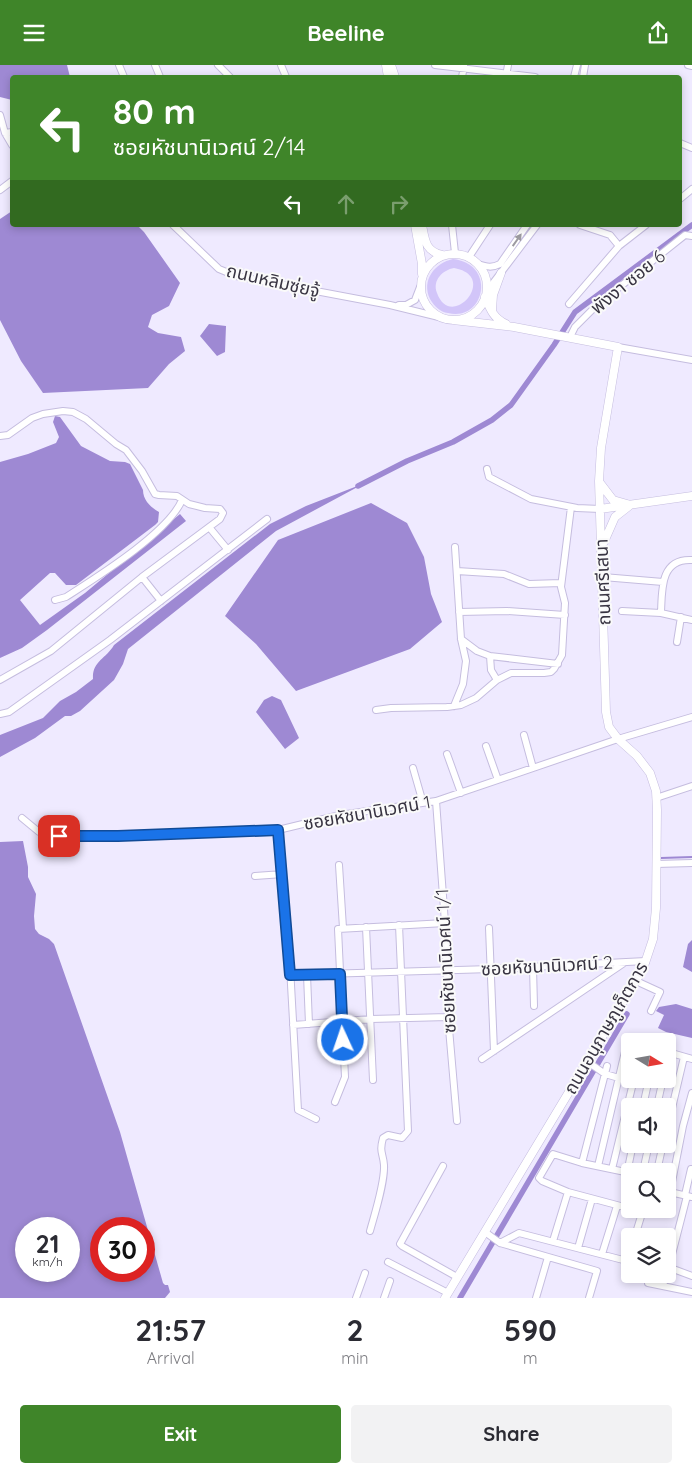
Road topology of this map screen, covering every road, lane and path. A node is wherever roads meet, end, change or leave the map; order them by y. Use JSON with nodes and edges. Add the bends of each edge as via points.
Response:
{"nodes":[{"id":1,"x":218,"y":65,"type":"edge"},
{"id":2,"x":435,"y":65,"type":"edge"},
{"id":3,"x":508,"y":65,"type":"edge"},
{"id":4,"x":688,"y":65,"type":"edge"},
{"id":5,"x":692,"y":65,"type":"edge"},
{"id":6,"x":463,"y":67,"type":"edge"},
{"id":7,"x":228,"y":75,"type":"edge"},
{"id":8,"x":506,"y":75,"type":"edge"},
{"id":9,"x":0,"y":115,"type":"edge"},
{"id":10,"x":10,"y":132,"type":"edge"},
{"id":11,"x":5,"y":133,"type":"junction"},
{"id":12,"x":10,"y":142,"type":"edge"},
{"id":13,"x":692,"y":189,"type":"edge"},
{"id":14,"x":682,"y":197,"type":"edge"},
{"id":15,"x":175,"y":227,"type":"edge"},
{"id":16,"x":415,"y":227,"type":"edge"},
{"id":17,"x":422,"y":227,"type":"edge"},
{"id":18,"x":452,"y":227,"type":"edge"},
{"id":19,"x":489,"y":227,"type":"edge"},
{"id":20,"x":526,"y":227,"type":"edge"},
{"id":21,"x":536,"y":227,"type":"edge"},
{"id":22,"x":586,"y":227,"type":"edge"},
{"id":23,"x":643,"y":227,"type":"edge"},
{"id":24,"x":692,"y":236,"type":"edge"},
{"id":25,"x":619,"y":246,"type":"junction"},
{"id":26,"x":455,"y":253,"type":"junction"},
{"id":27,"x":442,"y":255,"type":"junction"},
{"id":28,"x":469,"y":257,"type":"junction"},
{"id":29,"x":478,"y":264,"type":"junction"},
{"id":30,"x":501,"y":273,"type":"junction"},
{"id":31,"x":422,"y":276,"type":"junction"},
{"id":32,"x":420,"y":287,"type":"junction"},
{"id":33,"x":486,"y":294,"type":"junction"},
{"id":34,"x":570,"y":304,"type":"dead end"},
{"id":35,"x":390,"y":305,"type":"junction"},
{"id":36,"x":492,"y":312,"type":"junction"},
{"id":37,"x":443,"y":318,"type":"junction"},
{"id":38,"x":453,"y":320,"type":"junction"},
{"id":39,"x":514,"y":327,"type":"junction"},
{"id":40,"x":569,"y":337,"type":"junction"},
{"id":41,"x":618,"y":347,"type":"junction"},
{"id":42,"x":692,"y":360,"type":"edge"},
{"id":43,"x":0,"y":436,"type":"edge"},
{"id":44,"x":487,"y":469,"type":"dead end"},
{"id":45,"x":600,"y":481,"type":"junction"},
{"id":46,"x":692,"y":496,"type":"edge"},
{"id":47,"x":182,"y":500,"type":"junction"},
{"id":48,"x":630,"y":505,"type":"junction"},
{"id":49,"x":570,"y":507,"type":"junction"},
{"id":50,"x":600,"y":509,"type":"junction"},
{"id":51,"x":267,"y":519,"type":"dead end"},
{"id":52,"x":210,"y":527,"type":"junction"},
{"id":53,"x":455,"y":547,"type":"dead end"},
{"id":54,"x":602,"y":547,"type":"junction"},
{"id":55,"x":228,"y":550,"type":"junction"},
{"id":56,"x":692,"y":560,"type":"edge"},
{"id":57,"x":457,"y":571,"type":"junction"},
{"id":58,"x":142,"y":577,"type":"junction"},
{"id":59,"x":603,"y":577,"type":"junction"},
{"id":60,"x":663,"y":581,"type":"junction"},
{"id":61,"x":562,"y":583,"type":"junction"},
{"id":62,"x":56,"y":600,"type":"dead end"},
{"id":63,"x":161,"y":601,"type":"junction"},
{"id":64,"x":622,"y":611,"type":"dead end"},
{"id":65,"x":460,"y":612,"type":"junction"},
{"id":66,"x":661,"y":613,"type":"junction"},
{"id":67,"x":565,"y":615,"type":"junction"},
{"id":68,"x":681,"y":617,"type":"junction"},
{"id":69,"x":692,"y":620,"type":"edge"},
{"id":70,"x":461,"y":639,"type":"junction"},
{"id":71,"x":677,"y":642,"type":"dead end"},
{"id":72,"x":490,"y":656,"type":"junction"},
{"id":73,"x":558,"y":664,"type":"junction"},
{"id":74,"x":0,"y":680,"type":"edge"},
{"id":75,"x":497,"y":680,"type":"junction"},
{"id":76,"x":454,"y":706,"type":"junction"},
{"id":77,"x":376,"y":710,"type":"dead end"},
{"id":78,"x":0,"y":714,"type":"edge"},
{"id":79,"x":692,"y":717,"type":"edge"},
{"id":80,"x":524,"y":735,"type":"dead end"},
{"id":81,"x":618,"y":739,"type":"junction"},
{"id":82,"x":486,"y":747,"type":"dead end"},
{"id":83,"x":447,"y":754,"type":"dead end"},
{"id":84,"x":413,"y":768,"type":"dead end"},
{"id":85,"x":534,"y":768,"type":"junction"},
{"id":86,"x":498,"y":780,"type":"junction"},
{"id":87,"x":692,"y":786,"type":"edge"},
{"id":88,"x":461,"y":793,"type":"junction"},
{"id":89,"x":656,"y":798,"type":"junction"},
{"id":90,"x":436,"y":801,"type":"junction"},
{"id":91,"x":423,"y":803,"type":"junction"},
{"id":92,"x":22,"y":818,"type":"dead end"},
{"id":93,"x":278,"y":830,"type":"junction"},
{"id":94,"x":692,"y":863,"type":"edge"},
{"id":95,"x":656,"y":864,"type":"junction"},
{"id":96,"x":339,"y":865,"type":"dead end"},
{"id":97,"x":283,"y":875,"type":"junction"},
{"id":98,"x":255,"y":876,"type":"dead end"},
{"id":99,"x":445,"y":923,"type":"junction"},
{"id":100,"x":399,"y":925,"type":"junction"},
{"id":101,"x":366,"y":927,"type":"junction"},
{"id":102,"x":489,"y":928,"type":"dead end"},
{"id":103,"x":340,"y":929,"type":"junction"},
{"id":104,"x":646,"y":961,"type":"junction"},
{"id":105,"x":625,"y":963,"type":"junction"},
{"id":106,"x":533,"y":967,"type":"junction"},
{"id":107,"x":491,"y":969,"type":"junction"},
{"id":108,"x":447,"y":971,"type":"junction"},
{"id":109,"x":400,"y":972,"type":"junction"},
{"id":110,"x":340,"y":974,"type":"junction"},
{"id":111,"x":368,"y":974,"type":"junction"},
{"id":112,"x":290,"y":975,"type":"junction"},
{"id":113,"x":307,"y":975,"type":"junction"},
{"id":114,"x":636,"y":981,"type":"junction"},
{"id":115,"x":534,"y":1006,"type":"dead end"},
{"id":116,"x":651,"y":1011,"type":"dead end"},
{"id":117,"x":448,"y":1017,"type":"junction"},
{"id":118,"x":404,"y":1018,"type":"junction"},
{"id":119,"x":371,"y":1019,"type":"junction"},
{"id":120,"x":342,"y":1021,"type":"junction"},
{"id":121,"x":309,"y":1024,"type":"junction"},
{"id":122,"x":293,"y":1025,"type":"junction"},
{"id":123,"x":494,"y":1051,"type":"junction"},
{"id":124,"x":676,"y":1056,"type":"edge"},
{"id":125,"x":684,"y":1057,"type":"junction"},
{"id":126,"x":482,"y":1059,"type":"dead end"},
{"id":127,"x":692,"y":1059,"type":"edge"},
{"id":128,"x":588,"y":1062,"type":"junction"},
{"id":129,"x":607,"y":1066,"type":"dead end"},
{"id":130,"x":621,"y":1069,"type":"edge"},
{"id":131,"x":605,"y":1074,"type":"junction"},
{"id":132,"x":619,"y":1078,"type":"junction"},
{"id":133,"x":373,"y":1081,"type":"dead end"},
{"id":134,"x":632,"y":1088,"type":"edge"},
{"id":135,"x":692,"y":1093,"type":"edge"},
{"id":136,"x":674,"y":1098,"type":"edge"},
{"id":137,"x":335,"y":1102,"type":"dead end"},
{"id":138,"x":316,"y":1119,"type":"dead end"},
{"id":139,"x":457,"y":1121,"type":"dead end"},
{"id":140,"x":582,"y":1163,"type":"junction"},
{"id":141,"x":674,"y":1163,"type":"edge"},
{"id":142,"x":443,"y":1166,"type":"dead end"},
{"id":143,"x":598,"y":1166,"type":"junction"},
{"id":144,"x":612,"y":1169,"type":"junction"},
{"id":145,"x":691,"y":1169,"type":"edge"},
{"id":146,"x":621,"y":1171,"type":"edge"},
{"id":147,"x":568,"y":1191,"type":"junction"},
{"id":148,"x":688,"y":1196,"type":"edge"},
{"id":149,"x":592,"y":1199,"type":"junction"},
{"id":150,"x":617,"y":1206,"type":"junction"},
{"id":151,"x":621,"y":1207,"type":"edge"},
{"id":152,"x":370,"y":1231,"type":"dead end"},
{"id":153,"x":485,"y":1232,"type":"junction"},
{"id":154,"x":676,"y":1238,"type":"edge"},
{"id":155,"x":553,"y":1241,"type":"junction"},
{"id":156,"x":500,"y":1243,"type":"junction"},
{"id":157,"x":578,"y":1248,"type":"junction"},
{"id":158,"x":602,"y":1254,"type":"junction"},
{"id":159,"x":548,"y":1257,"type":"junction"},
{"id":160,"x":621,"y":1259,"type":"edge"},
{"id":161,"x":388,"y":1262,"type":"dead end"},
{"id":162,"x":676,"y":1272,"type":"edge"},
{"id":163,"x":364,"y":1273,"type":"dead end"},
{"id":164,"x":692,"y":1276,"type":"edge"},
{"id":165,"x":457,"y":1277,"type":"junction"},
{"id":166,"x":390,"y":1281,"type":"dead end"},
{"id":167,"x":648,"y":1283,"type":"dead end"},
{"id":168,"x":664,"y":1283,"type":"edge"},
{"id":169,"x":663,"y":1286,"type":"junction"},
{"id":170,"x":692,"y":1292,"type":"edge"},
{"id":171,"x":446,"y":1296,"type":"edge"},
{"id":172,"x":356,"y":1298,"type":"edge"},
{"id":173,"x":384,"y":1298,"type":"edge"},
{"id":174,"x":536,"y":1298,"type":"edge"},
{"id":175,"x":589,"y":1298,"type":"edge"}],
"edges":[{"from":1,"to":7,"type":"street"},
{"from":2,"to":6,"type":"street"},
{"from":3,"to":8,"type":"street"},
{"from":4,"to":5,"type":"street"},
{"from":6,"to":8,"type":"street"},
{"from":9,"to":11,"type":"street"},
{"from":10,"to":11,"type":"street"},
{"from":11,"to":12,"type":"street"},
{"from":13,"to":14,"type":"street"},
{"from":15,"to":35,"type":"street","name":"ถนนหลิมซุ่ยจู้","via":[[219,269],[236,276]]},
{"from":16,"to":31,"type":"street"},
{"from":17,"to":27,"type":"street","via":[[427,247]]},
{"from":18,"to":26,"type":"street"},
{"from":19,"to":28,"type":"street"},
{"from":29,"to":20,"type":"street","one_way":true,"via":[[487,267],[500,264]]},
{"from":21,"to":30,"type":"street"},
{"from":22,"to":25,"type":"street","via":[[610,235]]},
{"from":23,"to":25,"type":"street"},
{"from":24,"to":40,"type":"street","name":"พังงา ซอย 6","via":[[685,235],[598,305]]},
{"from":25,"to":34,"type":"street"},
{"from":26,"to":27,"type":"street"},
{"from":26,"to":28,"type":"street"},
{"from":27,"to":31,"type":"street","via":[[427,266]]},
{"from":28,"to":29,"type":"street"},
{"from":29,"to":33,"type":"street","via":[[487,283]]},
{"from":30,"to":33,"type":"street"},
{"from":30,"to":36,"type":"street","via":[[493,295]]},
{"from":31,"to":32,"type":"street"},
{"from":32,"to":35,"type":"street","name":"ถนนหลิมซุ่ยจู้","via":[[411,303]]},
{"from":32,"to":37,"type":"street","via":[[427,307]]},
{"from":33,"to":36,"type":"street"},
{"from":33,"to":38,"type":"street","via":[[475,313]]},
{"from":35,"to":37,"type":"street","name":"ถนนหลิมซุ่ยจู้"},
{"from":36,"to":39,"type":"street","via":[[497,319]]},
{"from":37,"to":38,"type":"street"},
{"from":38,"to":39,"type":"street"},
{"from":39,"to":40,"type":"street"},
{"from":40,"to":41,"type":"street"},
{"from":41,"to":42,"type":"street"},
{"from":41,"to":45,"type":"street","name":"ถนนศรีเสนา","via":[[601,448]]},
{"from":43,"to":47,"type":"street","via":[[8,435],[42,414],[72,413],[86,419],[126,450],[155,493],[178,496]]},
{"from":44,"to":49,"type":"street","via":[[490,477],[531,499]]},
{"from":45,"to":48,"type":"street","via":[[612,500]]},
{"from":45,"to":50,"type":"street","name":"ถนนศรีเสนา"},
{"from":46,"to":48,"type":"street"},
{"from":47,"to":52,"type":"street","via":[[204,508],[220,509],[223,513],[220,519]]},
{"from":47,"to":62,"type":"street","via":[[171,519],[130,554],[66,597]]},
{"from":48,"to":50,"type":"street"},
{"from":48,"to":54,"type":"street","via":[[615,517]]},
{"from":49,"to":50,"type":"street"},
{"from":49,"to":61,"type":"street"},
{"from":50,"to":54,"type":"street","name":"ถนนศรีเสนา"},
{"from":51,"to":55,"type":"street"},
{"from":52,"to":55,"type":"street"},
{"from":52,"to":58,"type":"street"},
{"from":53,"to":57,"type":"street"},
{"from":54,"to":59,"type":"street","name":"ถนนศรีเสนา"},
{"from":55,"to":63,"type":"street"},
{"from":56,"to":60,"type":"street","via":[[677,561]]},
{"from":57,"to":61,"type":"street","via":[[504,575],[529,583]]},
{"from":57,"to":65,"type":"street"},
{"from":58,"to":63,"type":"street"},
{"from":58,"to":74,"type":"street","via":[[51,651]]},
{"from":59,"to":60,"type":"street"},
{"from":59,"to":81,"type":"street","name":"ถนนศรีเสนา","via":[[606,712],[609,727]]},
{"from":60,"to":66,"type":"street"},
{"from":61,"to":67,"type":"street"},
{"from":63,"to":78,"type":"street","via":[[9,712]]},
{"from":64,"to":66,"type":"street"},
{"from":65,"to":67,"type":"street"},
{"from":65,"to":70,"type":"street"},
{"from":66,"to":68,"type":"street"},
{"from":67,"to":73,"type":"street","via":[[562,655]]},
{"from":68,"to":69,"type":"street"},
{"from":68,"to":71,"type":"street"},
{"from":70,"to":72,"type":"street"},
{"from":70,"to":76,"type":"street","via":[[466,667]]},
{"from":72,"to":73,"type":"street"},
{"from":72,"to":75,"type":"street"},
{"from":73,"to":75,"type":"street","via":[[551,672],[511,673]]},
{"from":75,"to":76,"type":"street","via":[[476,698]]},
{"from":76,"to":77,"type":"street"},
{"from":79,"to":81,"type":"street"},
{"from":80,"to":85,"type":"street"},
{"from":81,"to":85,"type":"street","name":"ซอยหัชนานิเวศน์ 1"},
{"from":81,"to":89,"type":"street","name":"ถนนอนุภาษภูเก็ตการ","via":[[650,773]]},
{"from":82,"to":86,"type":"street"},
{"from":83,"to":88,"type":"street"},
{"from":84,"to":91,"type":"street"},
{"from":85,"to":86,"type":"street","name":"ซอยหัชนานิเวศน์ 1"},
{"from":86,"to":88,"type":"street","name":"ซอยหัชนานิเวศน์ 1"},
{"from":87,"to":89,"type":"street"},
{"from":88,"to":90,"type":"street","name":"ซอยหัชนานิเวศน์ 1"},
{"from":89,"to":95,"type":"street","name":"ถนนอนุภาษภูเก็ตการ"},
{"from":90,"to":91,"type":"street","name":"ซอยหัชนานิเวศน์ 1"},
{"from":90,"to":99,"type":"street","name":"ซอยหัชนานิเวศน์ 1/1"},
{"from":91,"to":93,"type":"street","name":"ซอยหัชนานิเวศน์ 1","via":[[340,815]]},
{"from":92,"to":93,"type":"street","name":"ซอยหัชนานิเวศน์ 1","via":[[39,832],[69,837]]},
{"from":93,"to":97,"type":"street"},
{"from":94,"to":95,"type":"street"},
{"from":95,"to":104,"type":"street","name":"ถนนอนุภาษภูเก็ตการ","via":[[653,939]]},
{"from":96,"to":103,"type":"street"},
{"from":97,"to":98,"type":"street"},
{"from":97,"to":112,"type":"street"},
{"from":99,"to":100,"type":"street"},
{"from":99,"to":108,"type":"street","name":"ซอยหัชนานิเวศน์ 1/1"},
{"from":100,"to":101,"type":"street"},
{"from":100,"to":109,"type":"street"},
{"from":101,"to":103,"type":"street"},
{"from":101,"to":111,"type":"street"},
{"from":102,"to":107,"type":"street"},
{"from":103,"to":110,"type":"street"},
{"from":104,"to":105,"type":"street","name":"ซอยหัชนานิเวศน์ 2"},
{"from":104,"to":114,"type":"street","name":"ถนนอนุภาษภูเก็ตการ"},
{"from":105,"to":106,"type":"street","name":"ซอยหัชนานิเวศน์ 2"},
{"from":105,"to":123,"type":"street"},
{"from":106,"to":107,"type":"street","name":"ซอยหัชนานิเวศน์ 2"},
{"from":106,"to":115,"type":"street"},
{"from":107,"to":108,"type":"street","name":"ซอยหัชนานิเวศน์ 2"},
{"from":107,"to":123,"type":"street"},
{"from":108,"to":109,"type":"street","name":"ซอยหัชนานิเวศน์ 2"},
{"from":108,"to":117,"type":"street","name":"ซอยหัชนานิเวศน์ 1/1"},
{"from":109,"to":111,"type":"street","name":"ซอยหัชนานิเวศน์ 2"},
{"from":109,"to":118,"type":"street"},
{"from":110,"to":111,"type":"street","name":"ซอยหัชนานิเวศน์ 2"},
{"from":110,"to":113,"type":"street","name":"ซอยหัชนานิเวศน์ 2"},
{"from":110,"to":120,"type":"street"},
{"from":111,"to":119,"type":"street"},
{"from":112,"to":113,"type":"street","name":"ซอยหัชนานิเวศน์ 2"},
{"from":112,"to":122,"type":"street"},
{"from":113,"to":121,"type":"street"},
{"from":114,"to":116,"type":"street","via":[[660,992]]},
{"from":114,"to":128,"type":"street","name":"ถนนอนุภาษภูเก็ตการ"},
{"from":117,"to":118,"type":"street"},
{"from":117,"to":139,"type":"street","name":"ซอยหัชนานิเวศน์ 1/1"},
{"from":118,"to":119,"type":"street"},
{"from":118,"to":152,"type":"street","via":[[408,1131],[402,1138],[388,1135],[383,1138],[380,1149],[383,1179]]},
{"from":119,"to":120,"type":"street"},
{"from":119,"to":133,"type":"street"},
{"from":120,"to":121,"type":"street"},
{"from":120,"to":137,"type":"street","via":[[345,1077]]},
{"from":121,"to":122,"type":"street"},
{"from":122,"to":138,"type":"street","via":[[298,1110]]},
{"from":123,"to":126,"type":"street"},
{"from":124,"to":125,"type":"street"},
{"from":125,"to":127,"type":"street"},
{"from":125,"to":136,"type":"street"},
{"from":128,"to":131,"type":"street"},
{"from":128,"to":153,"type":"street","name":"ถนนอนุภาษภูเก็ตการ"},
{"from":129,"to":131,"type":"street"},
{"from":130,"to":132,"type":"street"},
{"from":131,"to":132,"type":"street"},
{"from":131,"to":140,"type":"street"},
{"from":132,"to":143,"type":"street"},
{"from":134,"to":144,"type":"street"},
{"from":135,"to":141,"type":"street"},
{"from":140,"to":143,"type":"street"},
{"from":140,"to":147,"type":"street","via":[[553,1154],[539,1178]]},
{"from":142,"to":165,"type":"street","via":[[400,1244]]},
{"from":143,"to":144,"type":"street"},
{"from":144,"to":146,"type":"street"},
{"from":145,"to":148,"type":"street"},
{"from":147,"to":149,"type":"street"},
{"from":147,"to":155,"type":"street"},
{"from":148,"to":154,"type":"street"},
{"from":149,"to":150,"type":"street"},
{"from":149,"to":157,"type":"street"},
{"from":150,"to":151,"type":"street"},
{"from":150,"to":158,"type":"street"},
{"from":153,"to":156,"type":"street"},
{"from":153,"to":165,"type":"street","name":"ถนนอนุภาษภูเก็ตการ"},
{"from":155,"to":156,"type":"street","via":[[519,1233]]},
{"from":155,"to":157,"type":"street"},
{"from":156,"to":159,"type":"street"},
{"from":157,"to":158,"type":"street"},
{"from":158,"to":160,"type":"street"},
{"from":159,"to":174,"type":"street"},
{"from":159,"to":175,"type":"street","via":[[596,1271]]},
{"from":161,"to":171,"type":"street"},
{"from":162,"to":164,"type":"street"},
{"from":163,"to":172,"type":"street"},
{"from":165,"to":171,"type":"street","name":"ถนนอนุภาษภูเก็ตการ"},
{"from":166,"to":173,"type":"street"},
{"from":167,"to":169,"type":"street"},
{"from":168,"to":169,"type":"street"},
{"from":169,"to":170,"type":"street"}]}
